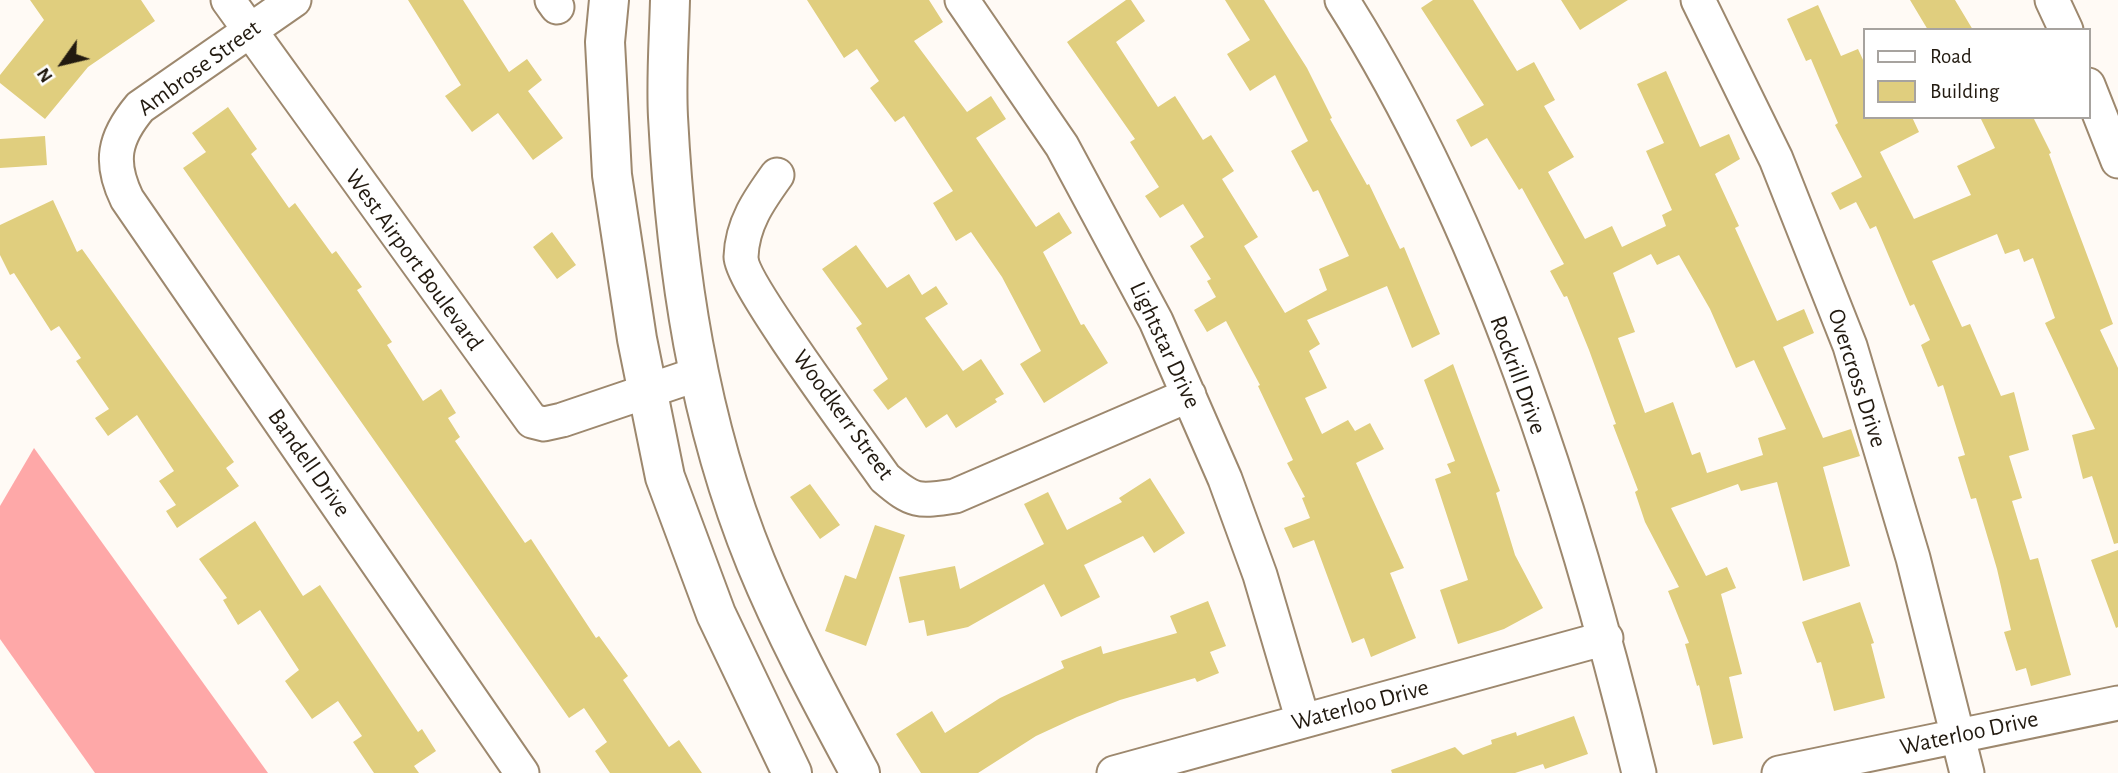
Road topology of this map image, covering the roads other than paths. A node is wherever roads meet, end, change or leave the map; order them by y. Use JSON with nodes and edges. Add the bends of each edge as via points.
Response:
{"nodes":[{"id":1,"x":228,"y":0,"type":"edge"},
{"id":2,"x":293,"y":0,"type":"edge"},
{"id":3,"x":609,"y":0,"type":"edge"},
{"id":4,"x":661,"y":0,"type":"edge"},
{"id":5,"x":670,"y":0,"type":"edge"},
{"id":6,"x":962,"y":0,"type":"edge"},
{"id":7,"x":1342,"y":0,"type":"edge"},
{"id":8,"x":1698,"y":0,"type":"edge"},
{"id":9,"x":2052,"y":0,"type":"edge"},
{"id":10,"x":2065,"y":28,"type":"edge"},
{"id":11,"x":250,"y":31,"type":"junction"},
{"id":12,"x":2090,"y":90,"type":"edge"},
{"id":13,"x":117,"y":147,"type":"joint"},
{"id":14,"x":2118,"y":161,"type":"edge"},
{"id":15,"x":777,"y":175,"type":"dead end"},
{"id":16,"x":698,"y":374,"type":"junction"},
{"id":17,"x":647,"y":390,"type":"junction"},
{"id":18,"x":1189,"y":395,"type":"junction"},
{"id":19,"x":1606,"y":638,"type":"junction"},
{"id":20,"x":2118,"y":703,"type":"edge"},
{"id":21,"x":1303,"y":721,"type":"junction"},
{"id":22,"x":1960,"y":734,"type":"junction"},
{"id":23,"x":522,"y":773,"type":"edge"},
{"id":24,"x":792,"y":773,"type":"edge"},
{"id":25,"x":860,"y":773,"type":"edge"},
{"id":26,"x":1114,"y":773,"type":"edge"},
{"id":27,"x":1639,"y":773,"type":"edge"},
{"id":28,"x":1779,"y":773,"type":"edge"},
{"id":29,"x":1967,"y":773,"type":"edge"}],
"edges":[{"from":1,"to":11,"type":"street","name":"West Airport Boulevard"},
{"from":2,"to":11,"type":"street","name":"Ambrose Street"},
{"from":3,"to":17,"type":"main road","via":[[604,42],[612,175]]},
{"from":4,"to":5,"type":"main road"},
{"from":5,"to":16,"type":"main road","via":[[668,114],[679,262]]},
{"from":6,"to":18,"type":"street","name":"Lightstar Drive","via":[[1062,146],[1156,321]]},
{"from":7,"to":19,"type":"street","name":"Rockrill Drive","via":[[1403,105],[1505,333]]},
{"from":8,"to":22,"type":"street","name":"Overcross Drive","via":[[1776,159],[1850,346]]},
{"from":9,"to":10,"type":"street"},
{"from":11,"to":13,"type":"street","name":"Ambrose Street","via":[[140,107]]},
{"from":11,"to":17,"type":"street","name":"West Airport Boulevard","via":[[532,421],[544,424]]},
{"from":12,"to":14,"type":"street"},
{"from":13,"to":23,"type":"street","name":"Bandell Drive","via":[[116,177],[127,199]]},
{"from":15,"to":18,"type":"street","name":"Woodkerr Street","via":[[750,212],[742,266],[760,299],[885,478],[908,497],[955,496]]},
{"from":16,"to":17,"type":"street","name":"West Airport Boulevard"},
{"from":16,"to":25,"type":"main road","via":[[712,433],[756,562],[810,682]]},
{"from":17,"to":24,"type":"main road","via":[[665,477],[711,601]]},
{"from":18,"to":21,"type":"street","name":"Lightstar Drive","via":[[1260,575]]},
{"from":19,"to":21,"type":"street","name":"Waterloo Drive"},
{"from":19,"to":27,"type":"street","name":"Rockrill Drive"},
{"from":20,"to":22,"type":"street","name":"Waterloo Drive"},
{"from":21,"to":26,"type":"street","name":"Waterloo Drive"},
{"from":22,"to":28,"type":"street","name":"Waterloo Drive"},
{"from":22,"to":29,"type":"street","name":"Overcross Drive"}]}
